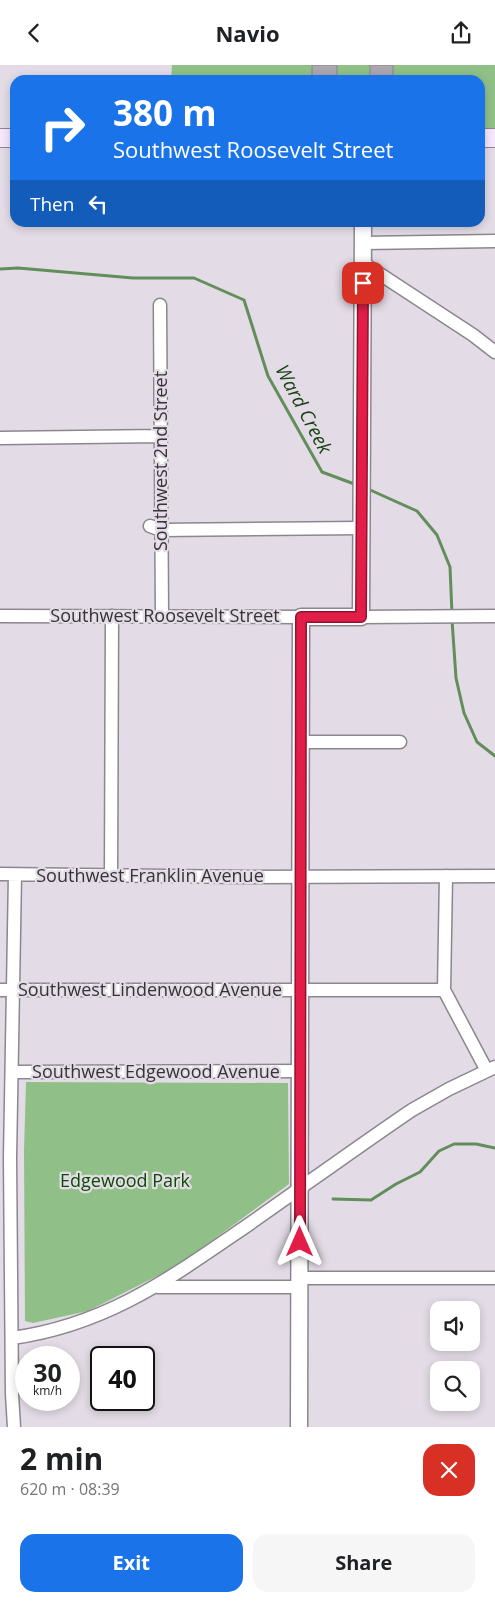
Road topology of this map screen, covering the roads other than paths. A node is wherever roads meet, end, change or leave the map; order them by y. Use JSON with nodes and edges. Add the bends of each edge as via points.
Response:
{"nodes":[{"id":1,"x":363,"y":227,"type":"edge"},
{"id":2,"x":495,"y":241,"type":"edge"},
{"id":3,"x":363,"y":243,"type":"junction"},
{"id":4,"x":363,"y":263,"type":"junction"},
{"id":5,"x":160,"y":305,"type":"dead end"},
{"id":6,"x":495,"y":352,"type":"edge"},
{"id":7,"x":161,"y":436,"type":"junction"},
{"id":8,"x":0,"y":438,"type":"edge"},
{"id":9,"x":156,"y":528,"type":"junction"},
{"id":10,"x":361,"y":528,"type":"junction"},
{"id":11,"x":0,"y":616,"type":"edge"},
{"id":12,"x":112,"y":616,"type":"junction"},
{"id":13,"x":162,"y":616,"type":"junction"},
{"id":14,"x":495,"y":616,"type":"edge"},
{"id":15,"x":301,"y":617,"type":"junction"},
{"id":16,"x":361,"y":617,"type":"junction"},
{"id":17,"x":301,"y":741,"type":"junction"},
{"id":18,"x":400,"y":742,"type":"dead end"},
{"id":19,"x":0,"y":874,"type":"edge"},
{"id":20,"x":15,"y":875,"type":"junction"},
{"id":21,"x":111,"y":875,"type":"junction"},
{"id":22,"x":495,"y":875,"type":"edge"},
{"id":23,"x":446,"y":876,"type":"junction"},
{"id":24,"x":300,"y":877,"type":"junction"},
{"id":25,"x":13,"y":989,"type":"junction"},
{"id":26,"x":0,"y":990,"type":"edge"},
{"id":27,"x":300,"y":990,"type":"junction"},
{"id":28,"x":444,"y":990,"type":"junction"},
{"id":29,"x":491,"y":1069,"type":"edge"},
{"id":30,"x":301,"y":1071,"type":"junction"},
{"id":31,"x":12,"y":1072,"type":"junction"},
{"id":32,"x":5,"y":1158,"type":"edge"},
{"id":33,"x":301,"y":1188,"type":"junction"},
{"id":34,"x":495,"y":1278,"type":"edge"},
{"id":35,"x":300,"y":1282,"type":"junction"},
{"id":36,"x":156,"y":1287,"type":"junction"},
{"id":37,"x":12,"y":1338,"type":"junction"},
{"id":38,"x":14,"y":1427,"type":"edge"},
{"id":39,"x":299,"y":1427,"type":"edge"}],
"edges":[{"from":1,"to":3,"type":"street"},
{"from":2,"to":3,"type":"street"},
{"from":3,"to":4,"type":"street"},
{"from":4,"to":6,"type":"street"},
{"from":4,"to":10,"type":"street"},
{"from":5,"to":7,"type":"street","name":"Southwest 2nd Street"},
{"from":7,"to":8,"type":"street"},
{"from":7,"to":9,"type":"street","name":"Southwest 2nd Street"},
{"from":9,"to":10,"type":"street"},
{"from":9,"to":13,"type":"street","name":"Southwest 2nd Street"},
{"from":10,"to":16,"type":"street"},
{"from":11,"to":12,"type":"street","name":"Southwest Roosevelt Street"},
{"from":12,"to":13,"type":"street","name":"Southwest Roosevelt Street"},
{"from":12,"to":21,"type":"street"},
{"from":13,"to":15,"type":"street","name":"Southwest Roosevelt Street"},
{"from":14,"to":16,"type":"street"},
{"from":15,"to":16,"type":"street","name":"Southwest Roosevelt Street"},
{"from":15,"to":17,"type":"street"},
{"from":17,"to":18,"type":"street"},
{"from":17,"to":24,"type":"street"},
{"from":19,"to":20,"type":"street","name":"Southwest Franklin Avenue"},
{"from":20,"to":21,"type":"street","name":"Southwest Franklin Avenue"},
{"from":20,"to":25,"type":"street"},
{"from":21,"to":24,"type":"street","name":"Southwest Franklin Avenue"},
{"from":22,"to":23,"type":"street","name":"Southwest Franklin Avenue"},
{"from":23,"to":24,"type":"street","name":"Southwest Franklin Avenue"},
{"from":23,"to":28,"type":"street"},
{"from":24,"to":27,"type":"street"},
{"from":25,"to":26,"type":"street","name":"Southwest Lindenwood Avenue"},
{"from":25,"to":27,"type":"street","name":"Southwest Lindenwood Avenue"},
{"from":25,"to":31,"type":"street"},
{"from":27,"to":28,"type":"street","name":"Southwest Lindenwood Avenue"},
{"from":27,"to":30,"type":"street"},
{"from":28,"to":29,"type":"street"},
{"from":29,"to":33,"type":"street","via":[[412,1110]]},
{"from":30,"to":31,"type":"street","name":"Southwest Edgewood Avenue"},
{"from":30,"to":33,"type":"street"},
{"from":31,"to":32,"type":"street"},
{"from":32,"to":37,"type":"street"},
{"from":33,"to":35,"type":"street"},
{"from":33,"to":36,"type":"street"},
{"from":34,"to":35,"type":"street"},
{"from":35,"to":36,"type":"street"},
{"from":35,"to":39,"type":"street"},
{"from":36,"to":37,"type":"street","via":[[94,1317]]},
{"from":37,"to":38,"type":"street"}]}
